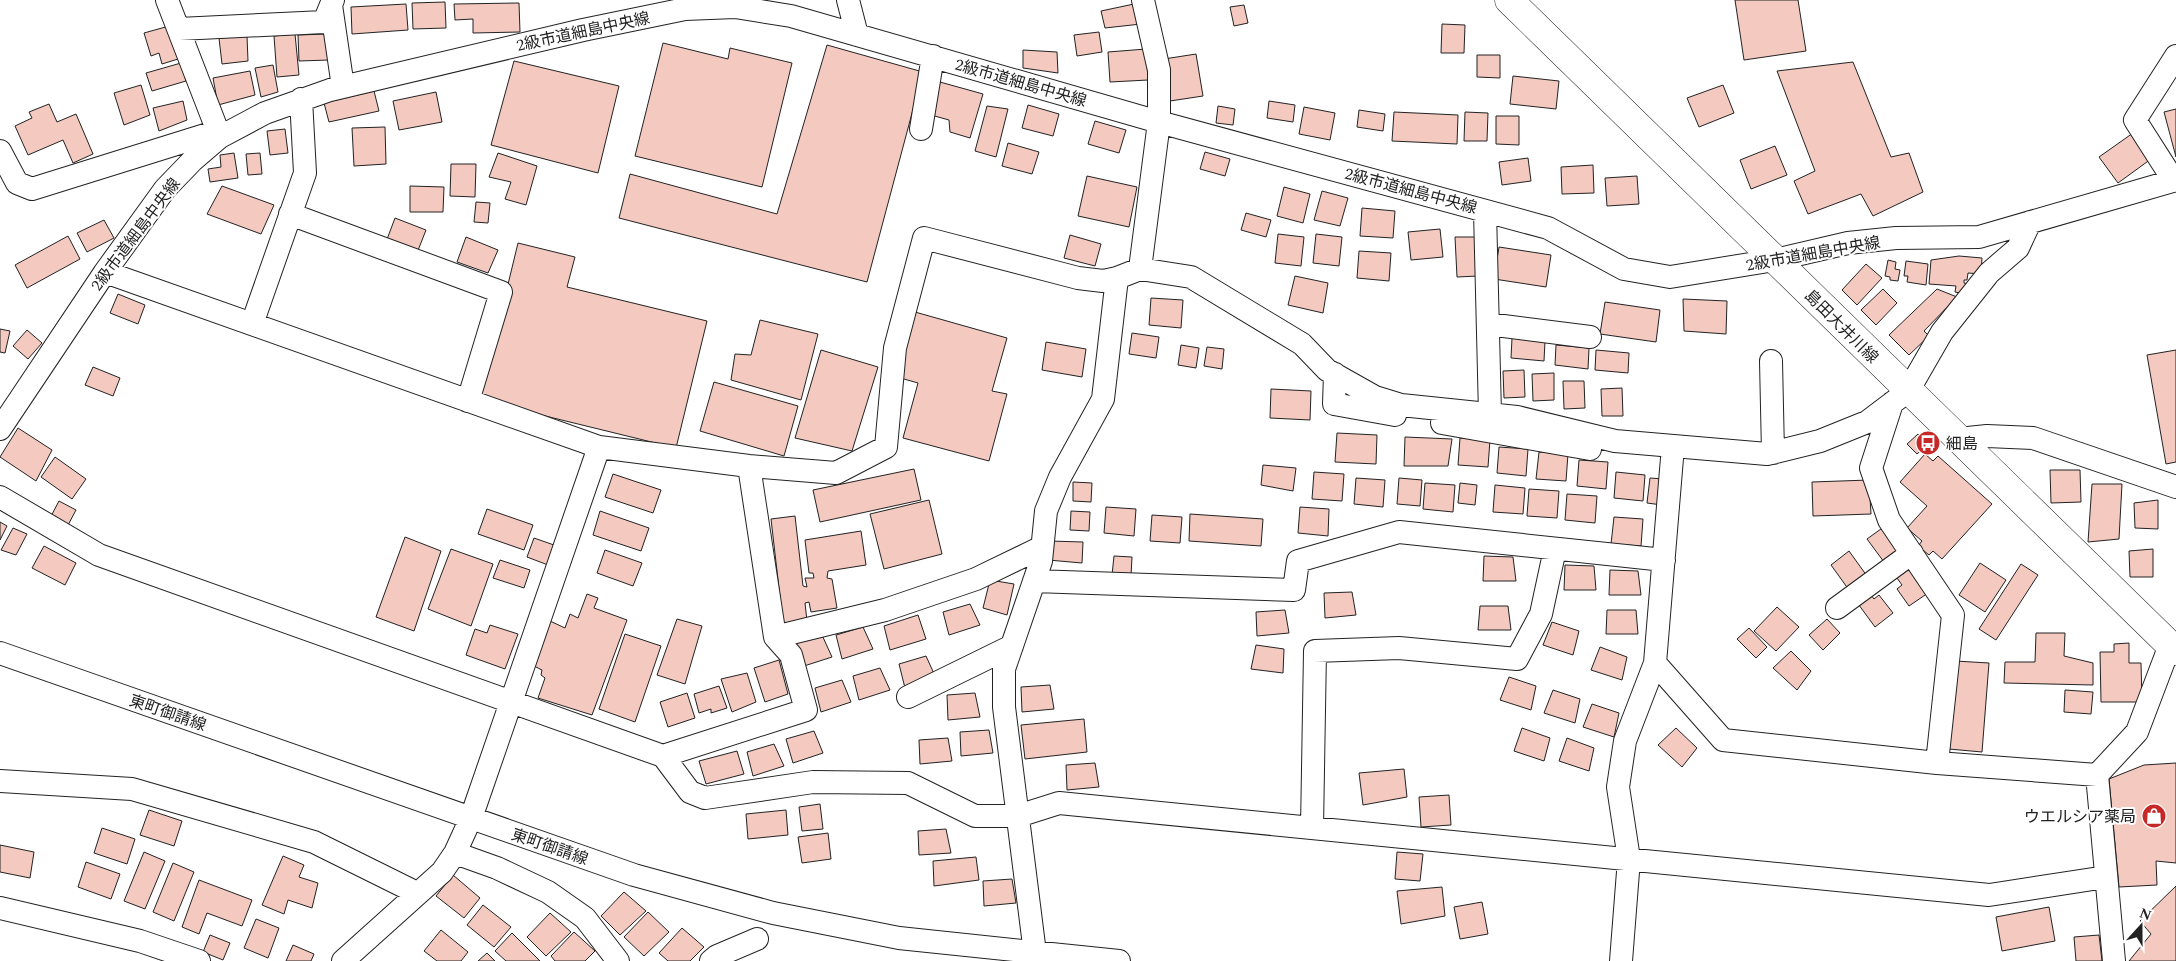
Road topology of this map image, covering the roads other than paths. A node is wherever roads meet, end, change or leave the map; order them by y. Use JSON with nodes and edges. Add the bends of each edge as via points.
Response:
{"nodes":[{"id":1,"x":167,"y":0,"type":"edge"},
{"id":2,"x":848,"y":0,"type":"edge"},
{"id":3,"x":1143,"y":0,"type":"edge"},
{"id":4,"x":1509,"y":0,"type":"edge"},
{"id":5,"x":332,"y":2,"type":"edge"},
{"id":6,"x":179,"y":29,"type":"junction"},
{"id":7,"x":857,"y":35,"type":"junction"},
{"id":8,"x":933,"y":56,"type":"junction"},
{"id":9,"x":2176,"y":56,"type":"edge"},
{"id":10,"x":342,"y":87,"type":"junction"},
{"id":11,"x":301,"y":99,"type":"junction"},
{"id":12,"x":1159,"y":122,"type":"junction"},
{"id":13,"x":921,"y":129,"type":"dead end"},
{"id":14,"x":219,"y":134,"type":"junction"},
{"id":15,"x":0,"y":151,"type":"edge"},
{"id":16,"x":2175,"y":181,"type":"edge"},
{"id":17,"x":1485,"y":210,"type":"junction"},
{"id":18,"x":290,"y":214,"type":"junction"},
{"id":19,"x":2030,"y":222,"type":"junction"},
{"id":20,"x":1775,"y":260,"type":"junction"},
{"id":21,"x":1140,"y":269,"type":"junction"},
{"id":22,"x":105,"y":272,"type":"junction"},
{"id":23,"x":1117,"y":278,"type":"junction"},
{"id":24,"x":252,"y":324,"type":"junction"},
{"id":25,"x":1488,"y":324,"type":"junction"},
{"id":26,"x":1590,"y":337,"type":"dead end"},
{"id":27,"x":1771,"y":361,"type":"dead end"},
{"id":28,"x":1335,"y":374,"type":"junction"},
{"id":29,"x":1900,"y":397,"type":"junction"},
{"id":30,"x":468,"y":401,"type":"junction"},
{"id":31,"x":7,"y":402,"type":"edge"},
{"id":32,"x":1490,"y":414,"type":"junction"},
{"id":33,"x":0,"y":429,"type":"edge"},
{"id":34,"x":1958,"y":439,"type":"junction"},
{"id":35,"x":599,"y":448,"type":"junction"},
{"id":36,"x":1621,"y":448,"type":"junction"},
{"id":37,"x":1773,"y":452,"type":"junction"},
{"id":38,"x":1673,"y":455,"type":"junction"},
{"id":39,"x":749,"y":466,"type":"junction"},
{"id":40,"x":2176,"y":487,"type":"edge"},
{"id":41,"x":0,"y":497,"type":"edge"},
{"id":42,"x":1042,"y":547,"type":"junction"},
{"id":43,"x":1555,"y":549,"type":"junction"},
{"id":44,"x":1912,"y":553,"type":"junction"},
{"id":45,"x":1664,"y":560,"type":"junction"},
{"id":46,"x":1034,"y":581,"type":"junction"},
{"id":47,"x":1837,"y":608,"type":"dead end"},
{"id":48,"x":775,"y":637,"type":"junction"},
{"id":49,"x":1012,"y":646,"type":"junction"},
{"id":50,"x":2173,"y":648,"type":"edge"},
{"id":51,"x":0,"y":653,"type":"edge"},
{"id":52,"x":1655,"y":663,"type":"junction"},
{"id":53,"x":908,"y":697,"type":"dead end"},
{"id":54,"x":510,"y":702,"type":"junction"},
{"id":55,"x":663,"y":756,"type":"junction"},
{"id":56,"x":1937,"y":763,"type":"junction"},
{"id":57,"x":2097,"y":775,"type":"junction"},
{"id":58,"x":0,"y":781,"type":"edge"},
{"id":59,"x":1018,"y":816,"type":"junction"},
{"id":60,"x":471,"y":818,"type":"junction"},
{"id":61,"x":1312,"y":828,"type":"junction"},
{"id":62,"x":455,"y":852,"type":"junction"},
{"id":63,"x":1628,"y":858,"type":"junction"},
{"id":64,"x":2106,"y":877,"type":"junction"},
{"id":65,"x":417,"y":892,"type":"junction"},
{"id":66,"x":0,"y":908,"type":"edge"},
{"id":67,"x":757,"y":939,"type":"dead end"},
{"id":68,"x":1035,"y":957,"type":"edge"},
{"id":69,"x":199,"y":961,"type":"edge"},
{"id":70,"x":343,"y":961,"type":"edge"},
{"id":71,"x":618,"y":961,"type":"edge"},
{"id":72,"x":711,"y":961,"type":"edge"},
{"id":73,"x":1119,"y":961,"type":"edge"},
{"id":74,"x":1621,"y":961,"type":"edge"},
{"id":75,"x":2114,"y":961,"type":"edge"}],
"edges":[{"from":1,"to":6,"type":"street"},
{"from":2,"to":7,"type":"street"},
{"from":3,"to":12,"type":"street","via":[[1160,70]]},
{"from":4,"to":20,"type":"main road","name":"島田大井川線"},
{"from":5,"to":6,"type":"street","via":[[324,22]]},
{"from":5,"to":10,"type":"street"},
{"from":6,"to":14,"type":"street"},
{"from":7,"to":8,"type":"street","name":"2級市道細島中央線"},
{"from":7,"to":10,"type":"street","name":"2級市道細島中央線","via":[[791,16],[735,7],[685,9]]},
{"from":8,"to":12,"type":"street","name":"2級市道細島中央線"},
{"from":8,"to":13,"type":"street"},
{"from":9,"to":16,"type":"street","via":[[2135,120]]},
{"from":10,"to":11,"type":"street","name":"2級市道細島中央線"},
{"from":11,"to":14,"type":"street","name":"2級市道細島中央線"},
{"from":11,"to":18,"type":"street","via":[[305,173]]},
{"from":12,"to":17,"type":"street","name":"2級市道細島中央線"},
{"from":12,"to":21,"type":"street"},
{"from":14,"to":15,"type":"street","via":[[32,189],[17,183]]},
{"from":14,"to":22,"type":"street","name":"2級市道細島中央線","via":[[165,188]]},
{"from":16,"to":19,"type":"street","name":"2級市道細島中央線"},
{"from":17,"to":20,"type":"street","name":"2級市道細島中央線","via":[[1548,228],[1624,269],[1670,277]]},
{"from":17,"to":25,"type":"street"},
{"from":18,"to":24,"type":"street"},
{"from":18,"to":30,"type":"street","via":[[500,292]]},
{"from":19,"to":20,"type":"street","name":"2級市道細島中央線","via":[[1979,237],[1896,238],[1848,243]]},
{"from":19,"to":29,"type":"street","via":[[2018,248],[1989,273],[1942,332]]},
{"from":20,"to":29,"type":"main road","name":"島田大井川線"},
{"from":21,"to":23,"type":"street"},
{"from":21,"to":28,"type":"street","via":[[1199,281],[1302,344]]},
{"from":22,"to":24,"type":"street"},
{"from":22,"to":31,"type":"street","name":"2級市道細島中央線"},
{"from":23,"to":39,"type":"street","via":[[1104,281],[1078,278],[924,238],[895,348],[886,448],[836,473]]},
{"from":23,"to":42,"type":"street","via":[[1103,399],[1060,477],[1046,511]]},
{"from":24,"to":30,"type":"street"},
{"from":25,"to":26,"type":"street"},
{"from":25,"to":32,"type":"street"},
{"from":27,"to":37,"type":"street"},
{"from":28,"to":32,"type":"street","via":[[1375,397],[1401,405]]},
{"from":28,"to":36,"type":"street","via":[[1334,404]]},
{"from":29,"to":34,"type":"main road","name":"島田大井川線"},
{"from":29,"to":37,"type":"street","via":[[1867,422],[1820,441]]},
{"from":29,"to":44,"type":"street","via":[[1871,468],[1889,520]]},
{"from":30,"to":35,"type":"street"},
{"from":31,"to":33,"type":"street","name":"2級市道細島中央線"},
{"from":32,"to":36,"type":"street","via":[[1517,417]]},
{"from":34,"to":40,"type":"street","via":[[1987,436],[2033,438]]},
{"from":34,"to":50,"type":"main road","name":"島田大井川線"},
{"from":35,"to":39,"type":"street"},
{"from":35,"to":54,"type":"street"},
{"from":36,"to":38,"type":"street"},
{"from":37,"to":38,"type":"street"},
{"from":38,"to":45,"type":"street"},
{"from":39,"to":48,"type":"street"},
{"from":41,"to":54,"type":"street","via":[[100,554]]},
{"from":42,"to":46,"type":"street"},
{"from":42,"to":48,"type":"street","via":[[976,579],[885,610]]},
{"from":43,"to":45,"type":"street"},
{"from":43,"to":46,"type":"street","via":[[1400,532],[1298,561],[1294,590]]},
{"from":43,"to":61,"type":"street","via":[[1541,614],[1517,659],[1399,648],[1315,651]]},
{"from":44,"to":47,"type":"street"},
{"from":44,"to":56,"type":"street","via":[[1953,615]]},
{"from":45,"to":52,"type":"street"},
{"from":46,"to":49,"type":"street"},
{"from":48,"to":55,"type":"street","via":[[791,655],[806,710]]},
{"from":49,"to":53,"type":"street"},
{"from":49,"to":59,"type":"street","via":[[1004,669],[1004,707]]},
{"from":50,"to":57,"type":"street","via":[[2137,732]]},
{"from":51,"to":60,"type":"street","name":"東町御請線"},
{"from":52,"to":56,"type":"street","via":[[1723,740]]},
{"from":52,"to":63,"type":"street","via":[[1625,741],[1618,786]]},
{"from":54,"to":55,"type":"street"},
{"from":54,"to":60,"type":"street"},
{"from":55,"to":59,"type":"street","via":[[690,792],[705,798],[813,782],[908,783],[975,816]]},
{"from":56,"to":57,"type":"street"},
{"from":57,"to":64,"type":"street"},
{"from":58,"to":65,"type":"street","via":[[132,789],[314,842]]},
{"from":59,"to":61,"type":"street","via":[[1059,803]]},
{"from":59,"to":68,"type":"street"},
{"from":60,"to":62,"type":"street"},
{"from":60,"to":68,"type":"street","name":"東町御請線","via":[[634,875],[773,913],[899,938]]},
{"from":61,"to":63,"type":"street"},
{"from":62,"to":65,"type":"street","via":[[442,872]]},
{"from":62,"to":71,"type":"street","via":[[548,892],[585,918]]},
{"from":63,"to":64,"type":"street","via":[[1989,895]]},
{"from":63,"to":74,"type":"street"},
{"from":64,"to":75,"type":"street"},
{"from":65,"to":70,"type":"street"},
{"from":66,"to":69,"type":"street","via":[[140,941]]},
{"from":67,"to":72,"type":"street"},
{"from":68,"to":73,"type":"street","name":"東町御請線"}]}
